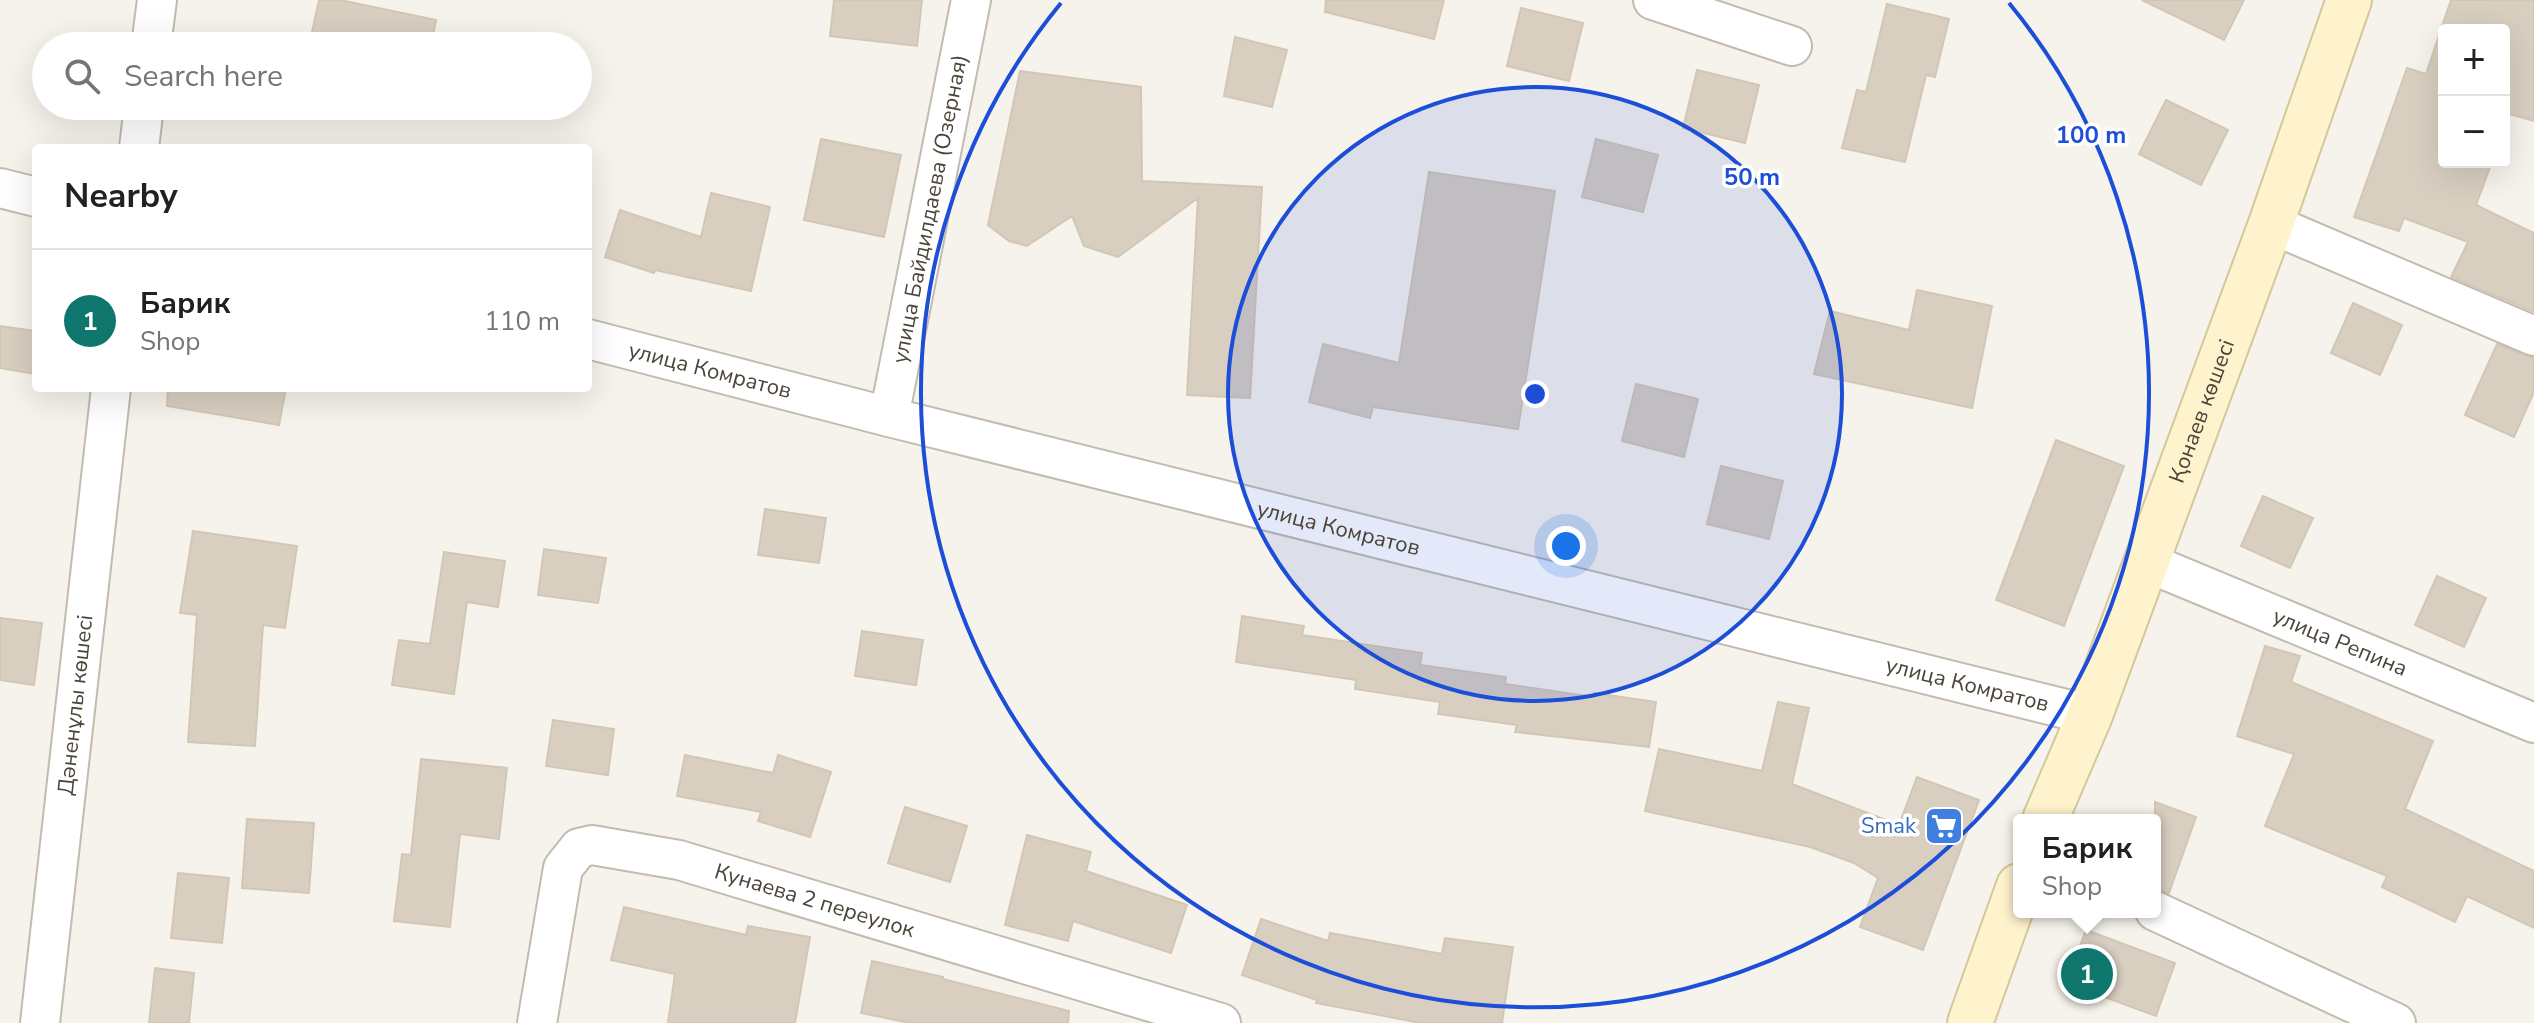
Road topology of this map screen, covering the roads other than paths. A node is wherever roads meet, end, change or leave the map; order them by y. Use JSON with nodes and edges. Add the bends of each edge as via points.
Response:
{"nodes":[{"id":1,"x":157,"y":0,"type":"edge"},
{"id":2,"x":971,"y":0,"type":"edge"},
{"id":3,"x":1653,"y":0,"type":"edge"},
{"id":4,"x":2349,"y":0,"type":"edge"},
{"id":5,"x":153,"y":32,"type":"edge"},
{"id":6,"x":1792,"y":46,"type":"dead end"},
{"id":7,"x":142,"y":120,"type":"edge"},
{"id":8,"x":139,"y":144,"type":"edge"},
{"id":9,"x":0,"y":188,"type":"edge"},
{"id":10,"x":32,"y":196,"type":"edge"},
{"id":11,"x":2271,"y":224,"type":"junction"},
{"id":12,"x":2534,"y":336,"type":"edge"},
{"id":13,"x":592,"y":340,"type":"edge"},
{"id":14,"x":111,"y":392,"type":"edge"},
{"id":15,"x":889,"y":417,"type":"junction"},
{"id":16,"x":2146,"y":562,"type":"junction"},
{"id":17,"x":2090,"y":715,"type":"junction"},
{"id":18,"x":2534,"y":723,"type":"edge"},
{"id":19,"x":2048,"y":814,"type":"edge"},
{"id":20,"x":2013,"y":903,"type":"edge"},
{"id":21,"x":2161,"y":914,"type":"edge"},
{"id":22,"x":40,"y":1023,"type":"edge"},
{"id":23,"x":537,"y":1023,"type":"edge"},
{"id":24,"x":1221,"y":1023,"type":"edge"},
{"id":25,"x":1970,"y":1023,"type":"edge"},
{"id":26,"x":2396,"y":1023,"type":"edge"}],
"edges":[{"from":1,"to":5,"type":"street"},
{"from":2,"to":15,"type":"street","name":"улица Байдилдаева (Озерная)"},
{"from":3,"to":6,"type":"street"},
{"from":4,"to":11,"type":"main road","name":"Қонаев көшесі"},
{"from":7,"to":8,"type":"street"},
{"from":9,"to":10,"type":"street"},
{"from":11,"to":12,"type":"street"},
{"from":11,"to":16,"type":"main road","name":"Қонаев көшесі"},
{"from":13,"to":15,"type":"street","name":"улица Комратов"},
{"from":14,"to":22,"type":"street","name":"Дәненұлы көшесі"},
{"from":15,"to":17,"type":"street","name":"улица Комратов"},
{"from":16,"to":17,"type":"main road","name":"Қонаев көшесі"},
{"from":16,"to":18,"type":"street","name":"улица Репина"},
{"from":17,"to":19,"type":"main road","name":"Қонаев көшесі"},
{"from":20,"to":25,"type":"main road"},
{"from":21,"to":26,"type":"street"},
{"from":23,"to":24,"type":"street","name":"Кунаева 2 переулок","via":[[563,868],[579,848],[592,845],[679,860]]}]}
